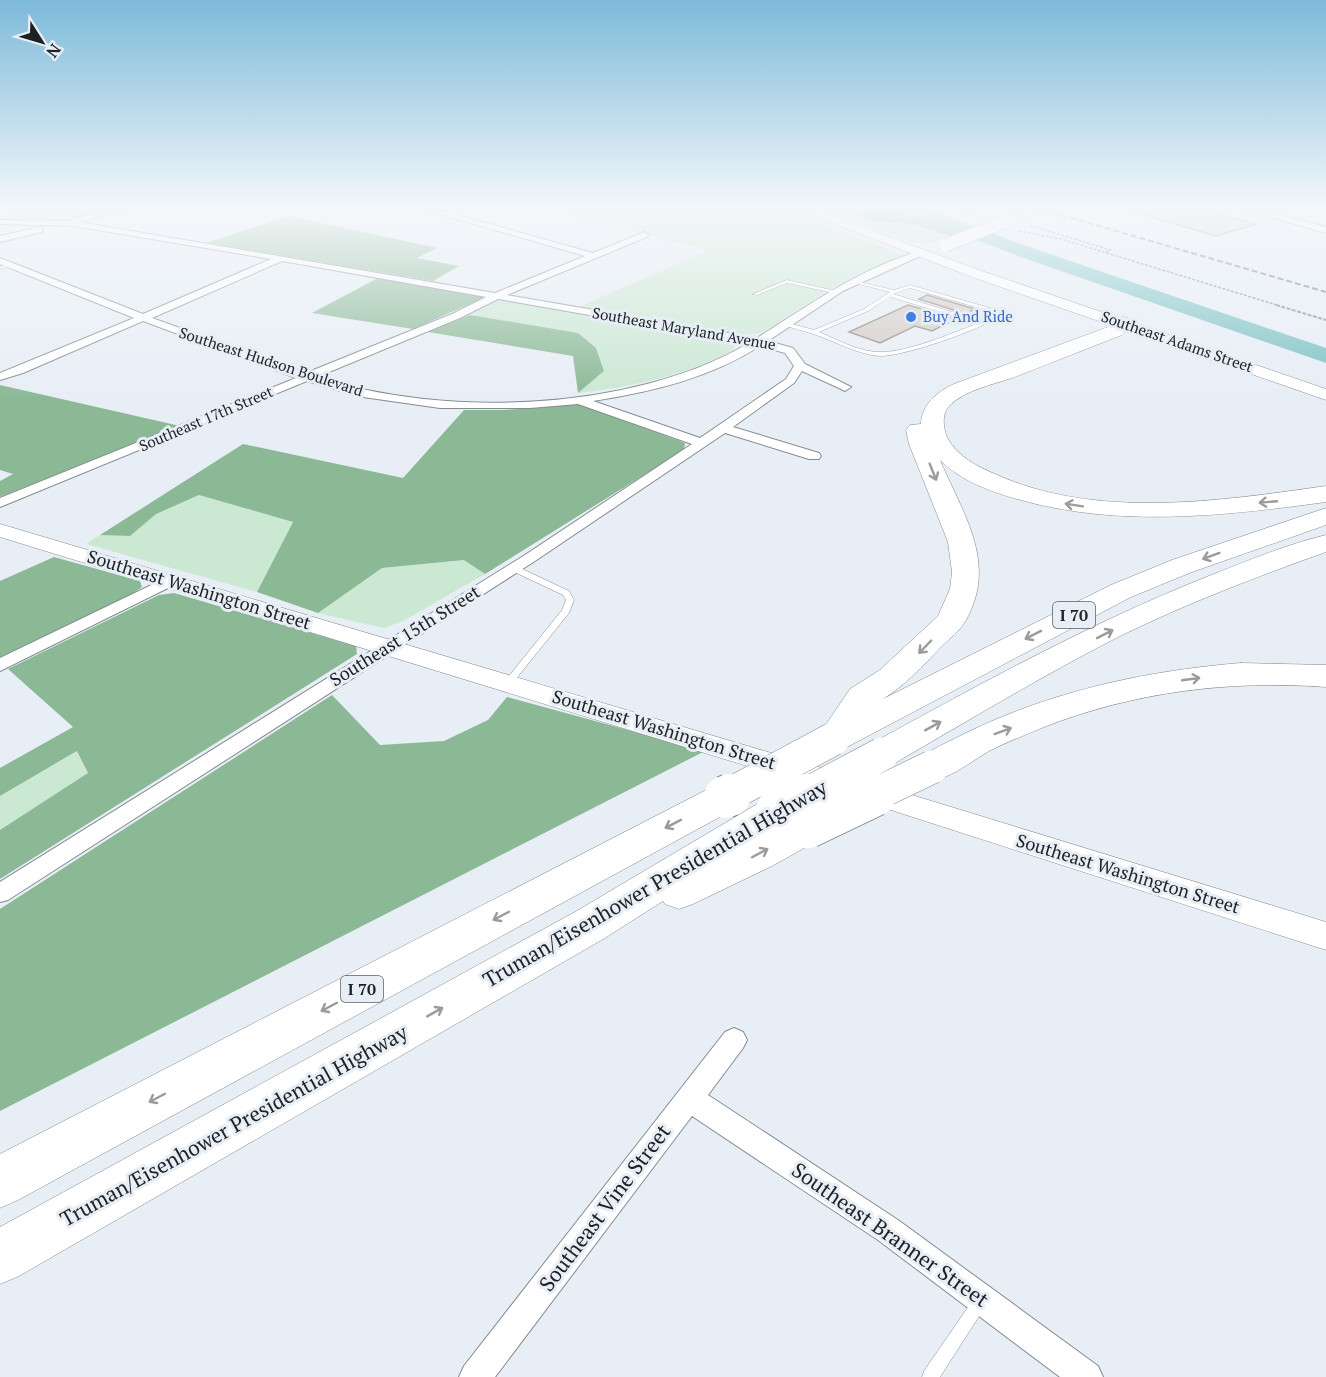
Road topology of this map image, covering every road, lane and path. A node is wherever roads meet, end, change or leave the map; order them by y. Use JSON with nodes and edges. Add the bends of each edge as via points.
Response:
{"nodes":[{"id":1,"x":16,"y":269,"type":"edge"},
{"id":2,"x":256,"y":269,"type":"edge"},
{"id":3,"x":340,"y":269,"type":"edge"},
{"id":4,"x":562,"y":269,"type":"edge"},
{"id":5,"x":878,"y":269,"type":"edge"},
{"id":6,"x":965,"y":269,"type":"edge"},
{"id":7,"x":1160,"y":269,"type":"edge"},
{"id":8,"x":853,"y":281,"type":"junction"},
{"id":9,"x":834,"y":292,"type":"junction"},
{"id":10,"x":892,"y":293,"type":"junction"},
{"id":11,"x":755,"y":294,"type":"dead end"},
{"id":12,"x":498,"y":296,"type":"junction"},
{"id":13,"x":141,"y":319,"type":"junction"},
{"id":14,"x":1326,"y":321,"type":"edge"},
{"id":15,"x":982,"y":323,"type":"junction"},
{"id":16,"x":1124,"y":323,"type":"junction"},
{"id":17,"x":785,"y":324,"type":"junction"},
{"id":18,"x":814,"y":332,"type":"junction"},
{"id":19,"x":759,"y":342,"type":"junction"},
{"id":20,"x":800,"y":366,"type":"junction"},
{"id":21,"x":0,"y":377,"type":"edge"},
{"id":22,"x":306,"y":377,"type":"junction"},
{"id":23,"x":845,"y":387,"type":"dead end"},
{"id":24,"x":1326,"y":395,"type":"edge"},
{"id":25,"x":576,"y":399,"type":"junction"},
{"id":26,"x":723,"y":428,"type":"junction"},
{"id":27,"x":702,"y":442,"type":"junction"},
{"id":28,"x":814,"y":456,"type":"dead end"},
{"id":29,"x":1326,"y":494,"type":"edge"},
{"id":30,"x":0,"y":503,"type":"edge"},
{"id":31,"x":1326,"y":516,"type":"edge"},
{"id":32,"x":0,"y":530,"type":"edge"},
{"id":33,"x":1326,"y":543,"type":"edge"},
{"id":34,"x":513,"y":568,"type":"junction"},
{"id":35,"x":170,"y":581,"type":"junction"},
{"id":36,"x":387,"y":646,"type":"junction"},
{"id":37,"x":0,"y":665,"type":"edge"},
{"id":38,"x":1326,"y":676,"type":"edge"},
{"id":39,"x":508,"y":683,"type":"junction"},
{"id":40,"x":832,"y":739,"type":"junction"},
{"id":41,"x":792,"y":819,"type":"junction"},
{"id":42,"x":0,"y":893,"type":"edge"},
{"id":43,"x":1326,"y":936,"type":"edge"},
{"id":44,"x":734,"y":1040,"type":"dead end"},
{"id":45,"x":689,"y":1098,"type":"junction"},
{"id":46,"x":0,"y":1182,"type":"edge"},
{"id":47,"x":0,"y":1257,"type":"edge"},
{"id":48,"x":982,"y":1300,"type":"junction"},
{"id":49,"x":476,"y":1377,"type":"edge"},
{"id":50,"x":930,"y":1377,"type":"edge"},
{"id":51,"x":1087,"y":1377,"type":"edge"}],
"edges":[{"from":1,"to":13,"type":"street","name":"Southeast Hudson Boulevard"},
{"from":2,"to":13,"type":"street"},
{"from":3,"to":12,"type":"street","name":"Southeast Maryland Avenue"},
{"from":4,"to":12,"type":"street","name":"Southeast 17th Street"},
{"from":5,"to":8,"type":"street"},
{"from":6,"to":16,"type":"street","name":"Southeast Adams Street"},
{"from":7,"to":14,"type":"path"},
{"from":8,"to":9,"type":"street"},
{"from":8,"to":10,"type":"lane"},
{"from":9,"to":11,"type":"lane","via":[[787,281]]},
{"from":9,"to":17,"type":"street"},
{"from":10,"to":15,"type":"lane"},
{"from":10,"to":15,"type":"lane","via":[[906,286],[914,287],[999,315]]},
{"from":10,"to":18,"type":"lane","via":[[866,310]]},
{"from":12,"to":19,"type":"street","name":"Southeast Maryland Avenue"},
{"from":12,"to":22,"type":"street","name":"Southeast 17th Street"},
{"from":13,"to":21,"type":"street"},
{"from":13,"to":22,"type":"street","name":"Southeast Hudson Boulevard"},
{"from":15,"to":18,"type":"lane","via":[[889,354],[867,351]]},
{"from":16,"to":24,"type":"street","name":"Southeast Adams Street"},
{"from":29,"to":16,"type":"highway","one_way":true,"via":[[1148,510],[1072,505],[984,479],[957,463],[936,439],[933,413],[950,396],[1116,331]]},
{"from":16,"to":40,"type":"highway","one_way":true,"via":[[1103,327],[950,385],[924,405],[919,413],[919,434],[962,542],[965,589],[951,620],[892,678],[862,697]]},
{"from":17,"to":18,"type":"lane"},
{"from":17,"to":19,"type":"street"},
{"from":19,"to":20,"type":"street","name":"Southeast Maryland Avenue","via":[[789,350]]},
{"from":19,"to":25,"type":"street","name":"Southeast Hudson Boulevard","via":[[724,362],[679,379],[623,393]]},
{"from":20,"to":23,"type":"street","name":"Southeast Maryland Avenue"},
{"from":20,"to":26,"type":"street","name":"Southeast 15th Street","via":[[790,381]]},
{"from":22,"to":25,"type":"street","name":"Southeast Hudson Boulevard","via":[[357,392],[444,404],[511,405]]},
{"from":22,"to":30,"type":"street","name":"Southeast 17th Street"},
{"from":25,"to":27,"type":"street"},
{"from":26,"to":27,"type":"street","name":"Southeast 15th Street"},
{"from":26,"to":28,"type":"street"},
{"from":27,"to":34,"type":"street","name":"Southeast 15th Street"},
{"from":31,"to":40,"type":"highway","name":"Truman/Eisenhower Presidential Highway","number":"I 70","one_way":true,"via":[[1121,591]]},
{"from":32,"to":35,"type":"street","name":"Southeast Washington Street"},
{"from":41,"to":33,"type":"highway","name":"Truman/Eisenhower Presidential Highway","number":"I 70","one_way":true,"bridge":true,"via":[[882,754],[1032,671],[1142,615],[1264,564]]},
{"from":34,"to":36,"type":"street","name":"Southeast 15th Street"},
{"from":34,"to":39,"type":"lane","via":[[566,593],[570,600],[566,611]]},
{"from":35,"to":36,"type":"street","name":"Southeast Washington Street"},
{"from":35,"to":37,"type":"street"},
{"from":36,"to":39,"type":"street","name":"Southeast Washington Street"},
{"from":36,"to":42,"type":"street","name":"Southeast 15th Street"},
{"from":41,"to":38,"type":"highway","one_way":true,"bridge":true,"via":[[932,767],[993,735],[1085,701],[1221,674]]},
{"from":39,"to":43,"type":"street","name":"Southeast Washington Street"},
{"from":40,"to":46,"type":"highway","name":"Truman/Eisenhower Presidential Highway","number":"I 70","one_way":true,"bridge":true},
{"from":47,"to":41,"type":"highway","name":"Truman/Eisenhower Presidential Highway","one_way":true,"via":[[590,925],[671,896],[758,855]]},
{"from":44,"to":45,"type":"street","name":"Southeast Vine Street"},
{"from":45,"to":48,"type":"street","name":"Southeast Branner Street","via":[[822,1185]]},
{"from":45,"to":49,"type":"street","name":"Southeast Vine Street"},
{"from":48,"to":50,"type":"lane"},
{"from":48,"to":51,"type":"street","name":"Southeast Branner Street"}]}
